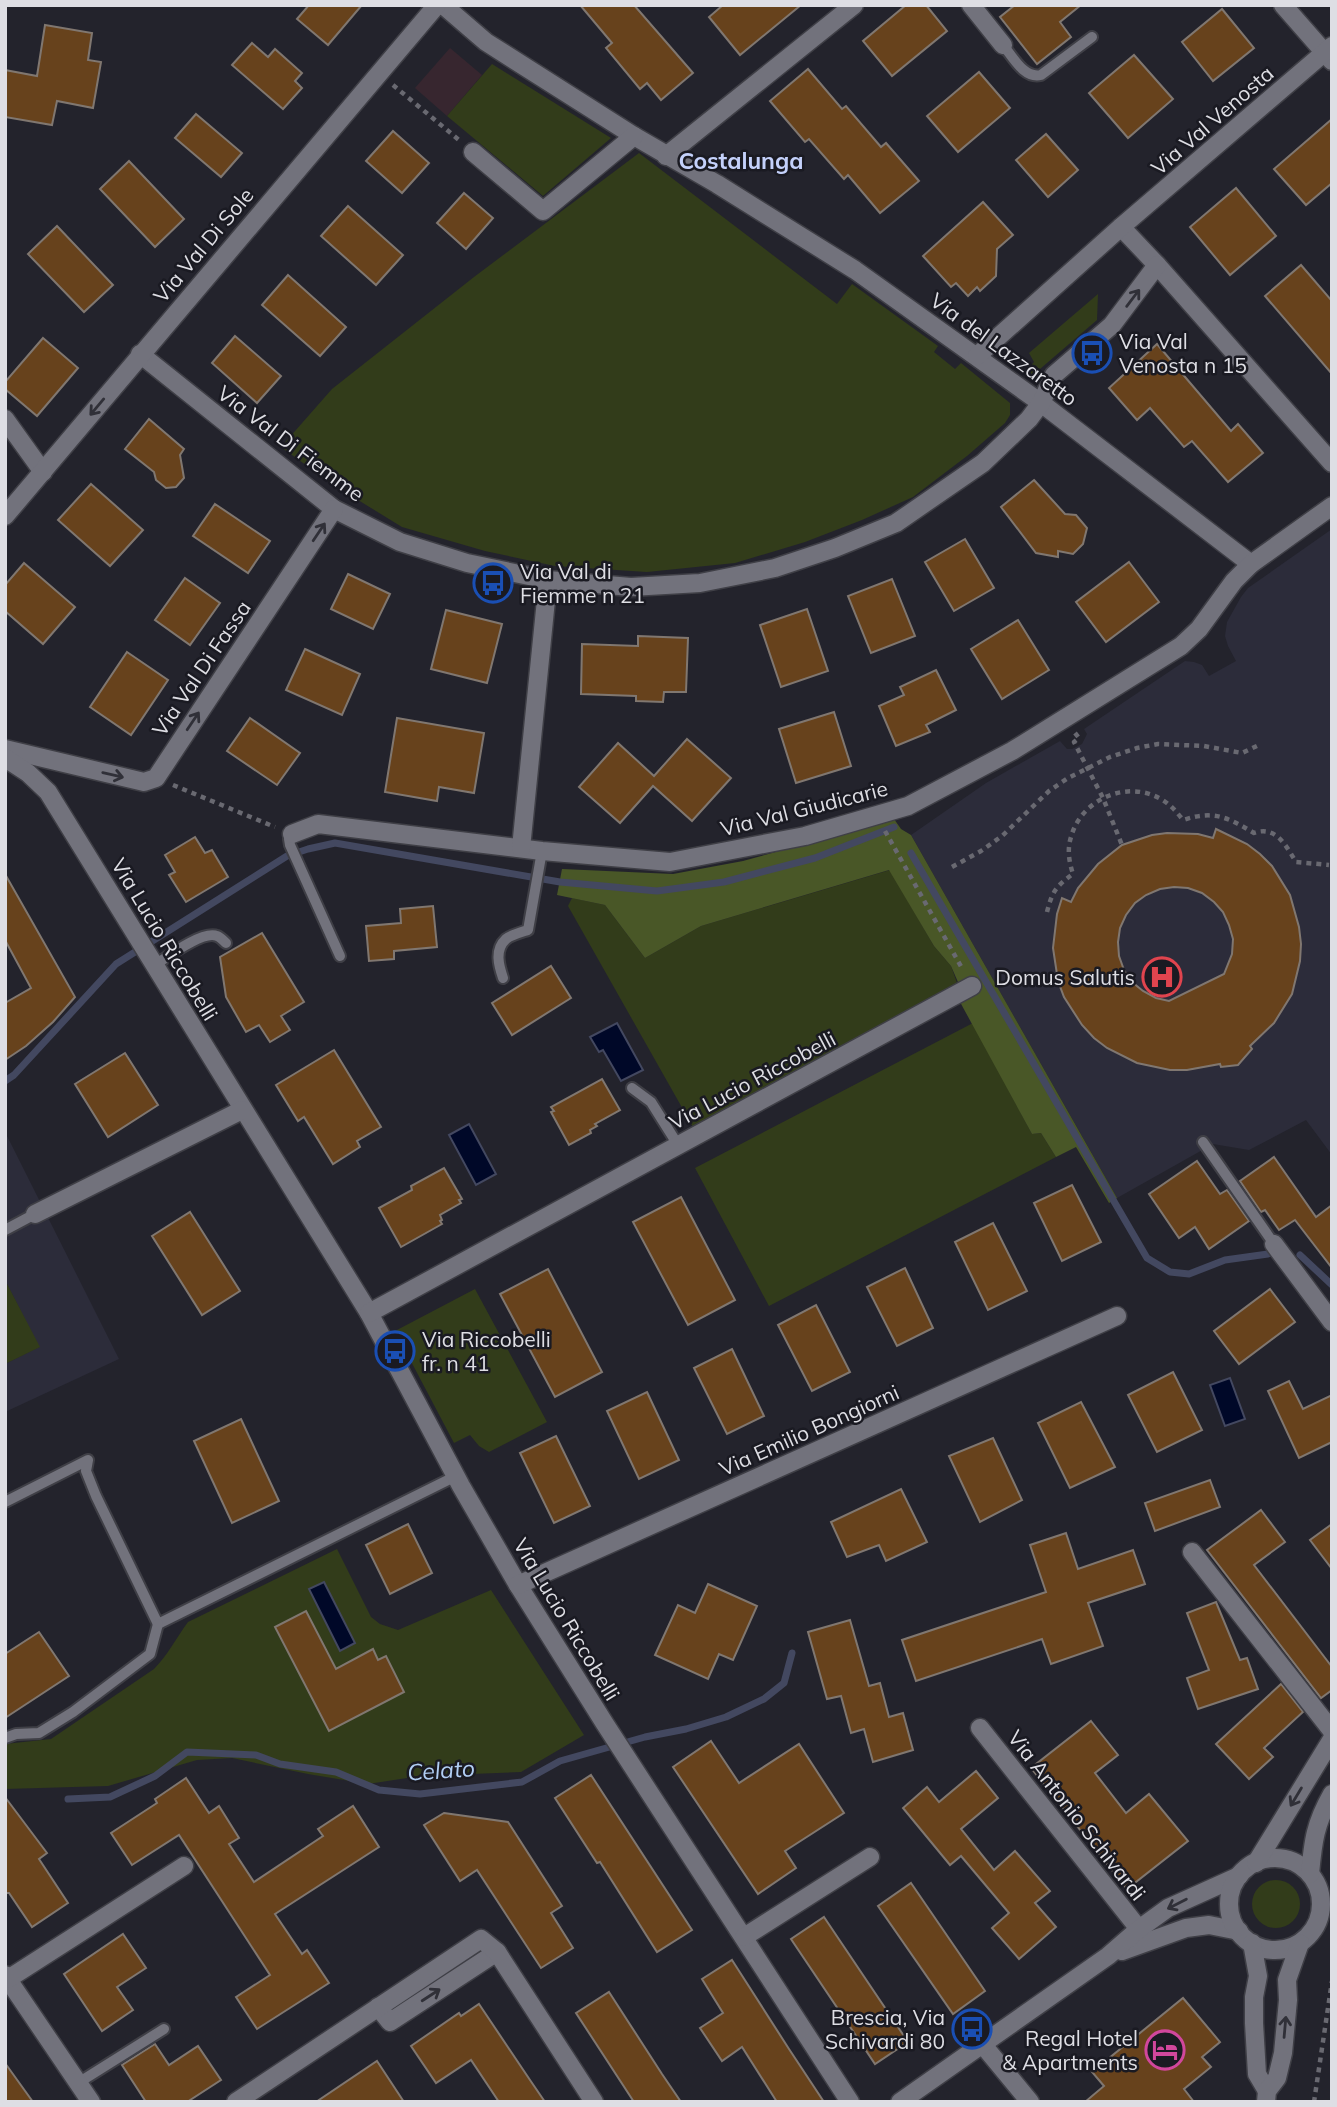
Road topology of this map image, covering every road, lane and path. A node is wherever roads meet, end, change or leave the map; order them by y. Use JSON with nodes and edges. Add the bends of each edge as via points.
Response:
{"nodes":[{"id":1,"x":437,"y":5,"type":"edge"},
{"id":2,"x":443,"y":5,"type":"edge"},
{"id":3,"x":854,"y":5,"type":"edge"},
{"id":4,"x":971,"y":5,"type":"edge"},
{"id":5,"x":1283,"y":5,"type":"edge"},
{"id":6,"x":1092,"y":37,"type":"dead end"},
{"id":7,"x":1003,"y":45,"type":"joint"},
{"id":8,"x":1329,"y":53,"type":"edge"},
{"id":9,"x":388,"y":81,"type":"dead end"},
{"id":10,"x":634,"y":136,"type":"junction"},
{"id":11,"x":473,"y":152,"type":"joint"},
{"id":12,"x":666,"y":156,"type":"junction"},
{"id":13,"x":1121,"y":228,"type":"junction"},
{"id":14,"x":1157,"y":265,"type":"junction"},
{"id":15,"x":140,"y":354,"type":"junction"},
{"id":16,"x":977,"y":356,"type":"junction"},
{"id":17,"x":1041,"y":403,"type":"junction"},
{"id":18,"x":5,"y":419,"type":"edge"},
{"id":19,"x":1332,"y":463,"type":"edge"},
{"id":20,"x":43,"y":472,"type":"junction"},
{"id":21,"x":1332,"y":506,"type":"edge"},
{"id":22,"x":334,"y":509,"type":"junction"},
{"id":23,"x":5,"y":516,"type":"edge"},
{"id":24,"x":1251,"y":565,"type":"junction"},
{"id":25,"x":548,"y":580,"type":"junction"},
{"id":26,"x":1261,"y":744,"type":"dead end"},
{"id":27,"x":1077,"y":747,"type":"dead end"},
{"id":28,"x":5,"y":749,"type":"edge"},
{"id":29,"x":5,"y":758,"type":"edge"},
{"id":30,"x":70,"y":765,"type":"junction"},
{"id":31,"x":1087,"y":768,"type":"junction"},
{"id":32,"x":168,"y":783,"type":"dead end"},
{"id":33,"x":48,"y":792,"type":"junction"},
{"id":34,"x":1103,"y":798,"type":"junction"},
{"id":35,"x":888,"y":837,"type":"dead end"},
{"id":36,"x":291,"y":839,"type":"junction"},
{"id":37,"x":1122,"y":845,"type":"dead end"},
{"id":38,"x":521,"y":848,"type":"junction"},
{"id":39,"x":541,"y":858,"type":"junction"},
{"id":40,"x":1329,"y":865,"type":"dead end"},
{"id":41,"x":952,"y":867,"type":"dead end"},
{"id":42,"x":1047,"y":912,"type":"dead end"},
{"id":43,"x":226,"y":943,"type":"dead end"},
{"id":44,"x":147,"y":953,"type":"junction"},
{"id":45,"x":340,"y":956,"type":"dead end"},
{"id":46,"x":503,"y":978,"type":"dead end"},
{"id":47,"x":972,"y":986,"type":"joint"},
{"id":48,"x":632,"y":1088,"type":"dead end"},
{"id":49,"x":242,"y":1110,"type":"junction"},
{"id":50,"x":1203,"y":1142,"type":"dead end"},
{"id":51,"x":678,"y":1145,"type":"junction"},
{"id":52,"x":35,"y":1214,"type":"joint"},
{"id":53,"x":5,"y":1230,"type":"edge"},
{"id":54,"x":1274,"y":1244,"type":"joint"},
{"id":55,"x":369,"y":1313,"type":"junction"},
{"id":56,"x":1117,"y":1316,"type":"dead end"},
{"id":57,"x":1332,"y":1322,"type":"edge"},
{"id":58,"x":456,"y":1476,"type":"junction"},
{"id":59,"x":5,"y":1502,"type":"edge"},
{"id":60,"x":1192,"y":1552,"type":"dead end"},
{"id":61,"x":519,"y":1585,"type":"junction"},
{"id":62,"x":158,"y":1624,"type":"junction"},
{"id":63,"x":980,"y":1728,"type":"dead end"},
{"id":64,"x":1332,"y":1731,"type":"edge"},
{"id":65,"x":5,"y":1738,"type":"edge"},
{"id":66,"x":1332,"y":1739,"type":"edge"},
{"id":67,"x":1332,"y":1794,"type":"edge"},
{"id":68,"x":870,"y":1857,"type":"dead end"},
{"id":69,"x":1255,"y":1863,"type":"junction"},
{"id":70,"x":184,"y":1866,"type":"dead end"},
{"id":71,"x":1310,"y":1874,"type":"junction"},
{"id":72,"x":1239,"y":1876,"type":"junction"},
{"id":73,"x":1139,"y":1929,"type":"junction"},
{"id":74,"x":744,"y":1937,"type":"junction"},
{"id":75,"x":1245,"y":1937,"type":"junction"},
{"id":76,"x":1300,"y":1943,"type":"junction"},
{"id":77,"x":1108,"y":1956,"type":"junction"},
{"id":78,"x":6,"y":1977,"type":"edge"},
{"id":79,"x":1332,"y":1981,"type":"edge"},
{"id":80,"x":164,"y":2029,"type":"dead end"},
{"id":81,"x":983,"y":2045,"type":"junction"},
{"id":82,"x":78,"y":2083,"type":"junction"},
{"id":83,"x":1267,"y":2096,"type":"edge"},
{"id":84,"x":91,"y":2102,"type":"edge"},
{"id":85,"x":236,"y":2102,"type":"edge"},
{"id":86,"x":594,"y":2102,"type":"edge"},
{"id":87,"x":850,"y":2102,"type":"edge"},
{"id":88,"x":900,"y":2102,"type":"edge"},
{"id":89,"x":1030,"y":2102,"type":"edge"},
{"id":90,"x":1314,"y":2102,"type":"edge"}],
"edges":[{"from":1,"to":15,"type":"street","name":"Via Val Di Sole"},
{"from":2,"to":10,"type":"street","name":"Via del Lazzaretto","via":[[486,43]]},
{"from":3,"to":12,"type":"street"},
{"from":4,"to":7,"type":"street"},
{"from":5,"to":8,"type":"street"},
{"from":6,"to":7,"type":"lane","via":[[1035,77]]},
{"from":8,"to":13,"type":"street","name":"Via Val Venosta"},
{"from":9,"to":11,"type":"path"},
{"from":10,"to":11,"type":"street","via":[[543,211]]},
{"from":10,"to":12,"type":"street","name":"Via del Lazzaretto"},
{"from":12,"to":16,"type":"street","name":"Via del Lazzaretto","via":[[855,270]]},
{"from":13,"to":14,"type":"street"},
{"from":13,"to":16,"type":"street","name":"Via Val Venosta"},
{"from":17,"to":14,"type":"street","one_way":true,"via":[[1054,375],[1112,325]]},
{"from":14,"to":19,"type":"street"},
{"from":15,"to":20,"type":"street","name":"Via Val Di Sole","one_way":true},
{"from":15,"to":22,"type":"street","name":"Via Val Di Fiemme"},
{"from":16,"to":17,"type":"street","name":"Via del Lazzaretto"},
{"from":17,"to":24,"type":"street","name":"Via del Lazzaretto"},
{"from":17,"to":25,"type":"street","name":"Via Val Di Fiemme","via":[[983,463],[896,523],[835,548],[775,568],[700,583],[631,587]]},
{"from":18,"to":20,"type":"street"},
{"from":20,"to":23,"type":"street","name":"Via Val Di Sole"},
{"from":21,"to":24,"type":"street"},
{"from":22,"to":25,"type":"street","name":"Via Val Di Fiemme","via":[[400,542],[467,563]]},
{"from":30,"to":22,"type":"street","name":"Via Val Di Fassa","one_way":true,"via":[[145,782],[156,778]]},
{"from":24,"to":39,"type":"street","name":"Via Val Giudicarie","via":[[1181,646],[1012,751],[908,806],[806,836],[670,862]]},
{"from":25,"to":38,"type":"street"},
{"from":26,"to":31,"type":"path","via":[[1242,753],[1158,744]]},
{"from":27,"to":31,"type":"path"},
{"from":28,"to":30,"type":"street","name":"Via Val Di Fassa"},
{"from":29,"to":33,"type":"street","name":"Via Lucio Riccobelli"},
{"from":30,"to":33,"type":"street","via":[[52,773]]},
{"from":31,"to":34,"type":"path"},
{"from":31,"to":41,"type":"path","via":[[1049,791],[1002,836]]},
{"from":32,"to":36,"type":"path"},
{"from":33,"to":44,"type":"street","name":"Via Lucio Riccobelli"},
{"from":34,"to":37,"type":"path"},
{"from":34,"to":40,"type":"path","via":[[1127,791],[1158,797],[1183,820],[1202,814],[1232,820],[1254,832],[1272,833],[1296,862]]},
{"from":34,"to":42,"type":"path","via":[[1076,824],[1069,849],[1073,874],[1051,895]]},
{"from":35,"to":47,"type":"path"},
{"from":36,"to":38,"type":"street","name":"Via Val Giudicarie","via":[[318,824]]},
{"from":36,"to":45,"type":"lane"},
{"from":38,"to":39,"type":"street","name":"Via Val Giudicarie"},
{"from":39,"to":46,"type":"lane","via":[[528,930],[506,939],[500,949],[497,960]]},
{"from":43,"to":44,"type":"lane","via":[[209,934]]},
{"from":44,"to":49,"type":"street","name":"Via Lucio Riccobelli"},
{"from":47,"to":51,"type":"street","name":"Via Lucio Riccobelli"},
{"from":48,"to":51,"type":"lane","via":[[651,1101]]},
{"from":49,"to":52,"type":"street"},
{"from":49,"to":55,"type":"street","name":"Via Lucio Riccobelli"},
{"from":50,"to":54,"type":"lane"},
{"from":51,"to":55,"type":"street","name":"Via Lucio Riccobelli"},
{"from":52,"to":53,"type":"lane"},
{"from":54,"to":57,"type":"street"},
{"from":55,"to":58,"type":"street","name":"Via Lucio Riccobelli"},
{"from":56,"to":61,"type":"street","name":"Via Emilio Bongiorni"},
{"from":58,"to":61,"type":"street","name":"Via Lucio Riccobelli"},
{"from":58,"to":62,"type":"lane"},
{"from":59,"to":62,"type":"lane","via":[[88,1460],[86,1471],[96,1496]]},
{"from":60,"to":64,"type":"street"},
{"from":61,"to":74,"type":"street","name":"Via Lucio Riccobelli"},
{"from":62,"to":65,"type":"lane","via":[[150,1654],[84,1704],[39,1733]]},
{"from":63,"to":73,"type":"street","name":"Via Antonio Schivardi"},
{"from":66,"to":69,"type":"street","one_way":true},
{"from":67,"to":71,"type":"street","via":[[1315,1831]]},
{"from":68,"to":74,"type":"street"},
{"from":69,"to":71,"type":"street","via":[[1285,1859]]},
{"from":69,"to":72,"type":"street"},
{"from":70,"to":78,"type":"street"},
{"from":71,"to":76,"type":"street","via":[[1320,1894],[1320,1916]]},
{"from":72,"to":73,"type":"street","name":"Via Antonio Schivardi","one_way":true,"via":[[1167,1908]]},
{"from":72,"to":75,"type":"street","via":[[1230,1904],[1234,1923]]},
{"from":73,"to":77,"type":"street","name":"Via Antonio Schivardi"},
{"from":74,"to":87,"type":"street","name":"Via Lucio Riccobelli"},
{"from":75,"to":76,"type":"street","via":[[1261,1947],[1281,1949]]},
{"from":75,"to":77,"type":"street","name":"Via Antonio Schivardi","via":[[1209,1925],[1186,1928]]},
{"from":75,"to":83,"type":"street","via":[[1258,1976],[1254,1997],[1257,2074]]},
{"from":83,"to":76,"type":"street","one_way":true,"via":[[1283,2053],[1287,1980]]},
{"from":77,"to":81,"type":"street","name":"Via Antonio Schivardi"},
{"from":78,"to":82,"type":"street"},
{"from":79,"to":90,"type":"path"},
{"from":80,"to":82,"type":"lane"},
{"from":81,"to":88,"type":"street","name":"Via Antonio Schivardi"},
{"from":81,"to":89,"type":"street"},
{"from":82,"to":84,"type":"street"},
{"from":85,"to":86,"type":"street","via":[[481,1939],[497,1952]]}]}
